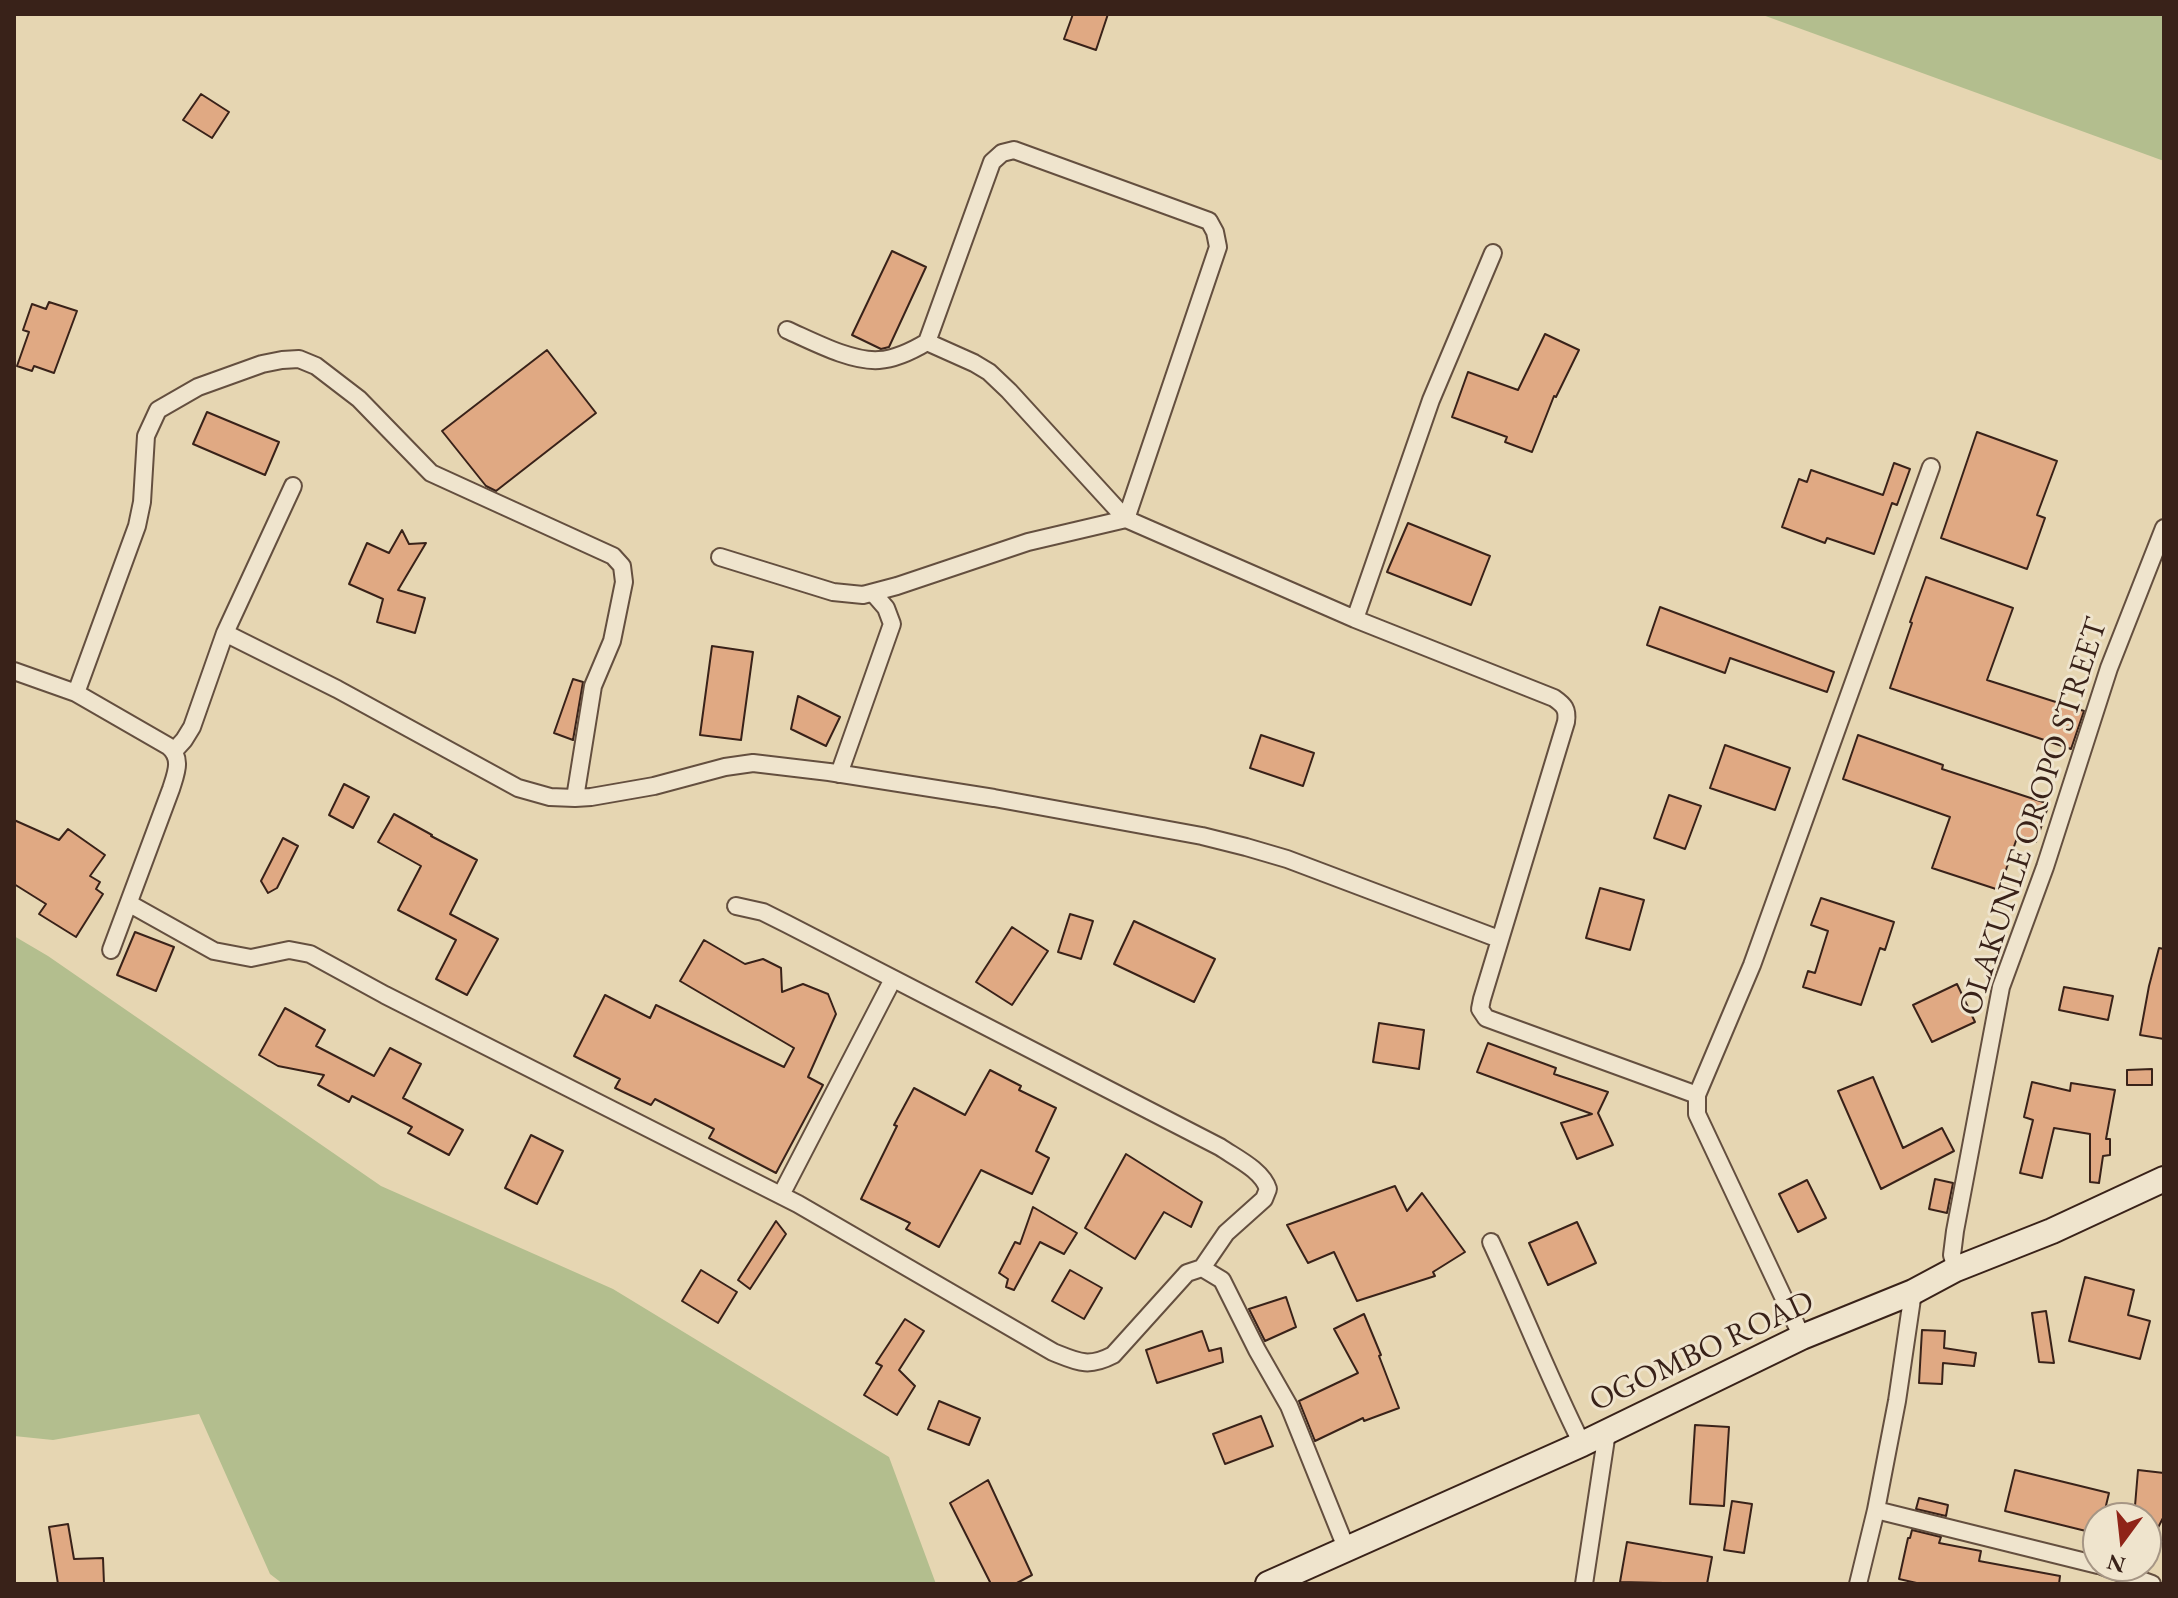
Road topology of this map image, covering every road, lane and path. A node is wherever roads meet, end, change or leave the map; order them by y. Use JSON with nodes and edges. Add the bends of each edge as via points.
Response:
{"nodes":[{"id":1,"x":1493,"y":253,"type":"dead end"},
{"id":2,"x":787,"y":330,"type":"dead end"},
{"id":3,"x":927,"y":342,"type":"junction"},
{"id":4,"x":1931,"y":467,"type":"dead end"},
{"id":5,"x":293,"y":486,"type":"dead end"},
{"id":6,"x":1126,"y":519,"type":"junction"},
{"id":7,"x":2164,"y":528,"type":"edge"},
{"id":8,"x":720,"y":557,"type":"dead end"},
{"id":9,"x":2158,"y":565,"type":"edge"},
{"id":10,"x":873,"y":593,"type":"junction"},
{"id":11,"x":1355,"y":619,"type":"junction"},
{"id":12,"x":225,"y":633,"type":"junction"},
{"id":13,"x":14,"y":671,"type":"edge"},
{"id":14,"x":76,"y":693,"type":"junction"},
{"id":15,"x":174,"y":751,"type":"junction"},
{"id":16,"x":839,"y":774,"type":"junction"},
{"id":17,"x":575,"y":798,"type":"junction"},
{"id":18,"x":130,"y":904,"type":"junction"},
{"id":19,"x":736,"y":906,"type":"dead end"},
{"id":20,"x":1499,"y":939,"type":"junction"},
{"id":21,"x":111,"y":950,"type":"dead end"},
{"id":22,"x":893,"y":979,"type":"junction"},
{"id":23,"x":1697,"y":1095,"type":"junction"},
{"id":24,"x":2164,"y":1179,"type":"edge"},
{"id":25,"x":781,"y":1195,"type":"junction"},
{"id":26,"x":1491,"y":1242,"type":"dead end"},
{"id":27,"x":1202,"y":1268,"type":"junction"},
{"id":28,"x":1956,"y":1269,"type":"junction"},
{"id":29,"x":1913,"y":1292,"type":"junction"},
{"id":30,"x":1802,"y":1337,"type":"junction"},
{"id":31,"x":1607,"y":1432,"type":"junction"},
{"id":32,"x":1582,"y":1444,"type":"junction"},
{"id":33,"x":1876,"y":1510,"type":"junction"},
{"id":34,"x":1347,"y":1550,"type":"junction"},
{"id":35,"x":2082,"y":1561,"type":"edge"},
{"id":36,"x":1268,"y":1584,"type":"edge"},
{"id":37,"x":1584,"y":1584,"type":"edge"},
{"id":38,"x":1858,"y":1584,"type":"edge"}],
"edges":[{"from":1,"to":11,"type":"street","via":[[1431,400]]},
{"from":2,"to":3,"type":"street","via":[[877,361]]},
{"from":3,"to":6,"type":"street","via":[[989,372]]},
{"from":3,"to":6,"type":"street","via":[[992,162],[1002,153],[1014,150],[1209,221],[1218,247]]},
{"from":4,"to":23,"type":"street","via":[[1752,965]]},
{"from":5,"to":12,"type":"street"},
{"from":6,"to":10,"type":"street","via":[[1028,542]]},
{"from":6,"to":11,"type":"street"},
{"from":7,"to":9,"type":"street","name":"OLAKUNLE OROPO STREET"},
{"from":8,"to":10,"type":"street","via":[[833,592]]},
{"from":9,"to":28,"type":"street","name":"OLAKUNLE OROPO STREET","via":[[2109,668],[2001,987],[1955,1231]]},
{"from":10,"to":16,"type":"street","via":[[892,624]]},
{"from":11,"to":20,"type":"street","via":[[1554,698],[1567,713]]},
{"from":12,"to":15,"type":"street","via":[[192,727]]},
{"from":12,"to":17,"type":"street","via":[[518,788]]},
{"from":13,"to":14,"type":"street"},
{"from":14,"to":15,"type":"street"},
{"from":14,"to":17,"type":"street","via":[[137,526],[146,436],[153,416],[198,387],[262,364],[299,359],[359,399],[431,473],[613,556],[622,566],[624,582],[612,641],[593,686]]},
{"from":15,"to":18,"type":"street","via":[[174,780]]},
{"from":16,"to":17,"type":"street","via":[[753,763]]},
{"from":16,"to":20,"type":"street","via":[[1246,847]]},
{"from":18,"to":21,"type":"street"},
{"from":18,"to":25,"type":"street","via":[[214,951],[251,958],[289,950],[310,954]]},
{"from":19,"to":22,"type":"street","via":[[763,912]]},
{"from":20,"to":23,"type":"street","via":[[1480,1009],[1486,1018]]},
{"from":22,"to":25,"type":"street"},
{"from":22,"to":27,"type":"street","via":[[1220,1147],[1266,1180],[1264,1199],[1226,1233]]},
{"from":23,"to":30,"type":"street","via":[[1697,1114]]},
{"from":24,"to":28,"type":"main road","name":"OGOMBO ROAD"},
{"from":25,"to":27,"type":"street","via":[[1053,1352],[1087,1363],[1113,1355],[1187,1273]]},
{"from":26,"to":32,"type":"street"},
{"from":27,"to":34,"type":"street","via":[[1222,1280],[1289,1406]]},
{"from":28,"to":29,"type":"main road","name":"OGOMBO ROAD"},
{"from":29,"to":30,"type":"main road","name":"OGOMBO ROAD"},
{"from":29,"to":33,"type":"street"},
{"from":30,"to":31,"type":"main road","name":"OGOMBO ROAD"},
{"from":31,"to":32,"type":"main road","name":"OGOMBO ROAD"},
{"from":31,"to":37,"type":"street"},
{"from":32,"to":34,"type":"main road","name":"OGOMBO ROAD"},
{"from":33,"to":35,"type":"street"},
{"from":33,"to":38,"type":"street"},
{"from":34,"to":36,"type":"main road","name":"OGOMBO ROAD"}]}
